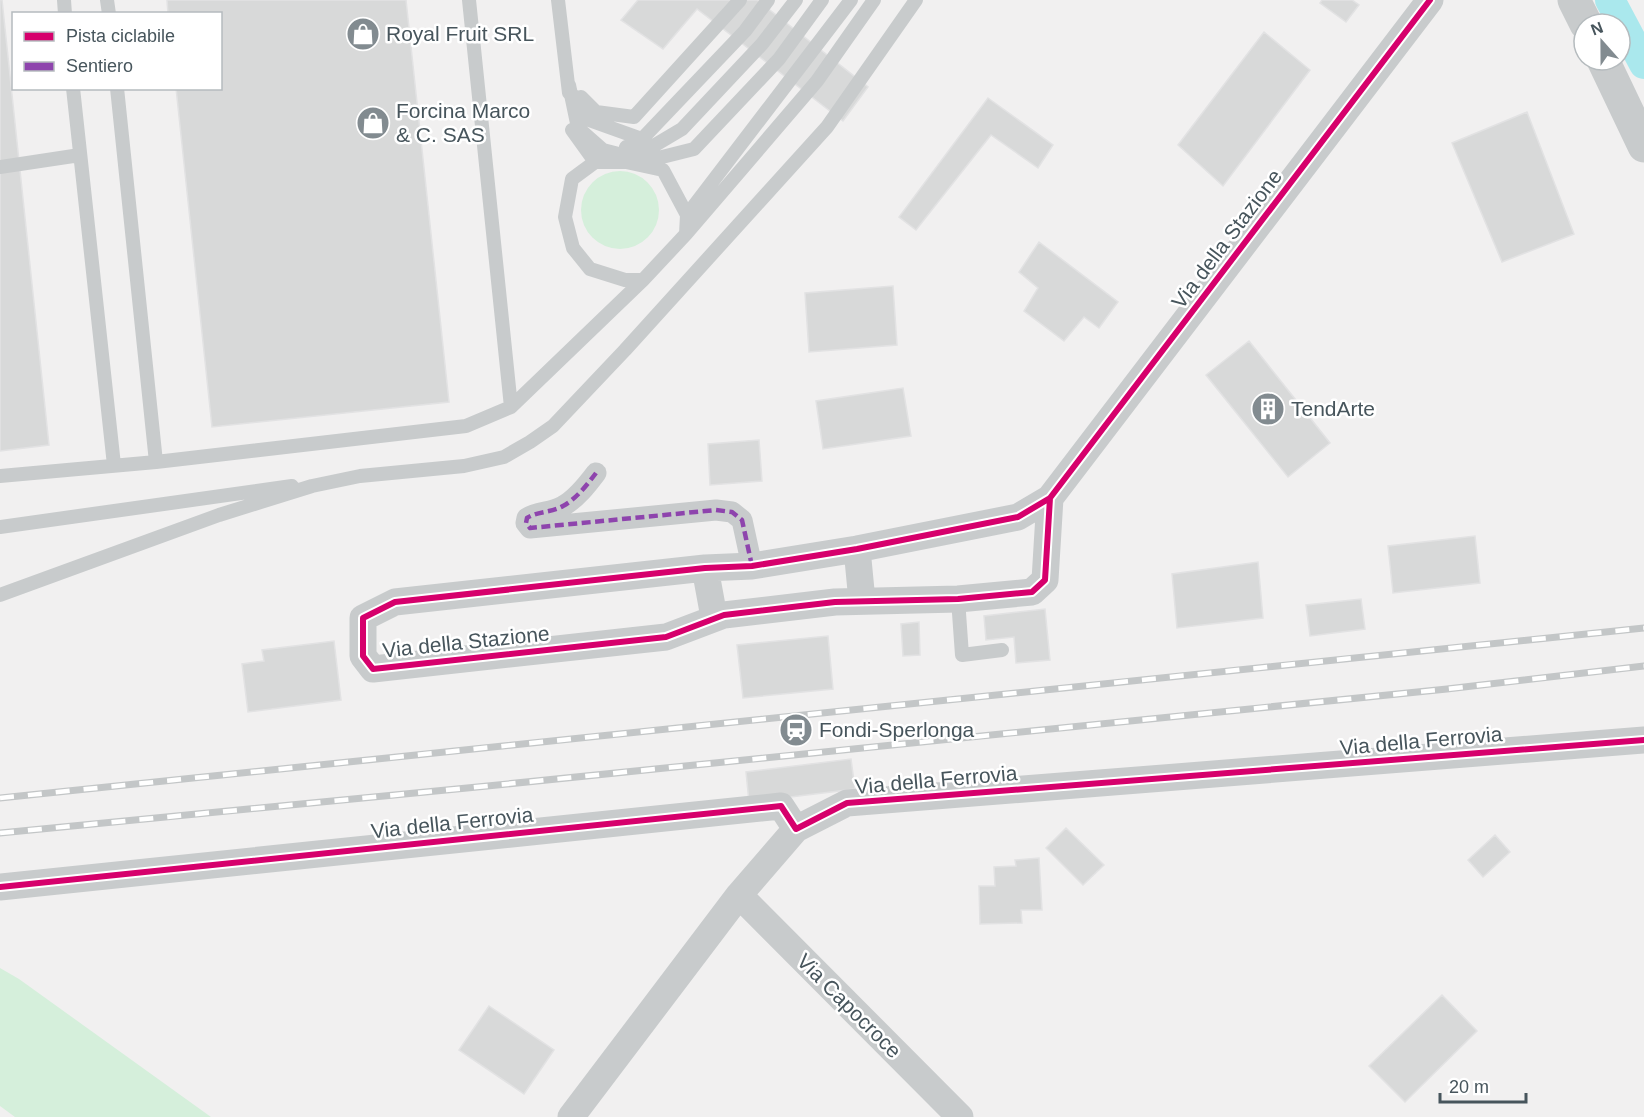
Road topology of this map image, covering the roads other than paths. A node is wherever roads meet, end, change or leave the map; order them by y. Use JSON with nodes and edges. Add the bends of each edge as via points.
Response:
{"nodes":[{"id":1,"x":469,"y":0,"type":"edge"},
{"id":2,"x":558,"y":0,"type":"edge"},
{"id":3,"x":740,"y":0,"type":"edge"},
{"id":4,"x":768,"y":0,"type":"edge"},
{"id":5,"x":796,"y":0,"type":"edge"},
{"id":6,"x":822,"y":0,"type":"edge"},
{"id":7,"x":850,"y":0,"type":"edge"},
{"id":8,"x":873,"y":0,"type":"edge"},
{"id":9,"x":916,"y":0,"type":"edge"},
{"id":10,"x":1430,"y":0,"type":"edge"},
{"id":11,"x":1609,"y":72,"type":"edge"},
{"id":12,"x":568,"y":85,"type":"junction"},
{"id":13,"x":73,"y":90,"type":"edge"},
{"id":14,"x":117,"y":90,"type":"edge"},
{"id":15,"x":1644,"y":146,"type":"edge"},
{"id":16,"x":80,"y":155,"type":"junction"},
{"id":17,"x":595,"y":162,"type":"junction"},
{"id":18,"x":0,"y":167,"type":"edge"},
{"id":19,"x":687,"y":215,"type":"junction"},
{"id":20,"x":686,"y":234,"type":"junction"},
{"id":21,"x":643,"y":280,"type":"junction"},
{"id":22,"x":512,"y":406,"type":"junction"},
{"id":23,"x":156,"y":462,"type":"junction"},
{"id":24,"x":114,"y":465,"type":"junction"},
{"id":25,"x":596,"y":473,"type":"dead end"},
{"id":26,"x":0,"y":476,"type":"edge"},
{"id":27,"x":312,"y":486,"type":"junction"},
{"id":28,"x":1050,"y":498,"type":"junction"},
{"id":29,"x":0,"y":527,"type":"edge"},
{"id":30,"x":857,"y":549,"type":"junction"},
{"id":31,"x":752,"y":566,"type":"junction"},
{"id":32,"x":705,"y":568,"type":"junction"},
{"id":33,"x":0,"y":595,"type":"edge"},
{"id":34,"x":958,"y":599,"type":"junction"},
{"id":35,"x":862,"y":601,"type":"junction"},
{"id":36,"x":714,"y":617,"type":"junction"},
{"id":37,"x":1002,"y":650,"type":"dead end"},
{"id":38,"x":1644,"y":740,"type":"edge"},
{"id":39,"x":796,"y":829,"type":"junction"},
{"id":40,"x":0,"y":887,"type":"edge"},
{"id":41,"x":739,"y":895,"type":"junction"},
{"id":42,"x":571,"y":1117,"type":"edge"},
{"id":43,"x":960,"y":1117,"type":"edge"}],
"edges":[{"from":1,"to":22,"type":"lane"},
{"from":2,"to":12,"type":"lane"},
{"from":3,"to":12,"type":"lane","via":[[634,117],[596,112]]},
{"from":4,"to":12,"type":"lane","via":[[745,31],[642,139],[589,120]]},
{"from":5,"to":12,"type":"lane","via":[[762,44],[682,129],[645,151],[606,144],[584,125]]},
{"from":6,"to":12,"type":"lane","via":[[779,59],[694,149],[646,161],[603,150],[578,128]]},
{"from":7,"to":19,"type":"lane"},
{"from":8,"to":20,"type":"lane","via":[[817,81]]},
{"from":9,"to":27,"type":"lane","via":[[827,127],[554,426],[504,457]]},
{"from":10,"to":28,"type":"street","name":"Via della Stazione"},
{"from":11,"to":15,"type":"street"},
{"from":12,"to":17,"type":"lane","via":[[573,132]]},
{"from":13,"to":16,"type":"lane"},
{"from":14,"to":23,"type":"lane"},
{"from":16,"to":18,"type":"lane"},
{"from":16,"to":24,"type":"lane"},
{"from":17,"to":19,"type":"lane","via":[[626,162],[663,170]]},
{"from":17,"to":21,"type":"lane","via":[[572,178],[565,217],[573,248],[590,269],[625,280]]},
{"from":19,"to":20,"type":"lane"},
{"from":20,"to":21,"type":"lane"},
{"from":21,"to":22,"type":"lane"},
{"from":22,"to":23,"type":"lane","via":[[466,426]]},
{"from":23,"to":24,"type":"lane"},
{"from":24,"to":26,"type":"lane"},
{"from":25,"to":31,"type":"street","via":[[562,507],[533,514],[526,523],[530,528],[716,510],[732,512],[742,520]]},
{"from":27,"to":29,"type":"lane","via":[[177,500]]},
{"from":27,"to":33,"type":"lane","via":[[219,515]]},
{"from":28,"to":30,"type":"street","name":"Via della Stazione","via":[[1018,517]]},
{"from":28,"to":34,"type":"street","name":"Via della Stazione","via":[[1045,580],[1032,592]]},
{"from":30,"to":31,"type":"street","name":"Via della Stazione"},
{"from":30,"to":35,"type":"street"},
{"from":31,"to":32,"type":"street","name":"Via della Stazione"},
{"from":32,"to":36,"type":"street"},
{"from":32,"to":36,"type":"street","name":"Via della Stazione","via":[[395,602],[363,618],[363,656],[373,669],[654,639]]},
{"from":34,"to":35,"type":"street","name":"Via della Stazione"},
{"from":34,"to":37,"type":"lane","via":[[962,655]]},
{"from":35,"to":36,"type":"street","name":"Via della Stazione"},
{"from":38,"to":39,"type":"street","name":"Via della Ferrovia","via":[[847,803]]},
{"from":39,"to":40,"type":"street","name":"Via della Ferrovia","via":[[781,806]]},
{"from":39,"to":41,"type":"street"},
{"from":41,"to":42,"type":"street"},
{"from":41,"to":43,"type":"street","name":"Via Capocroce"}]}
